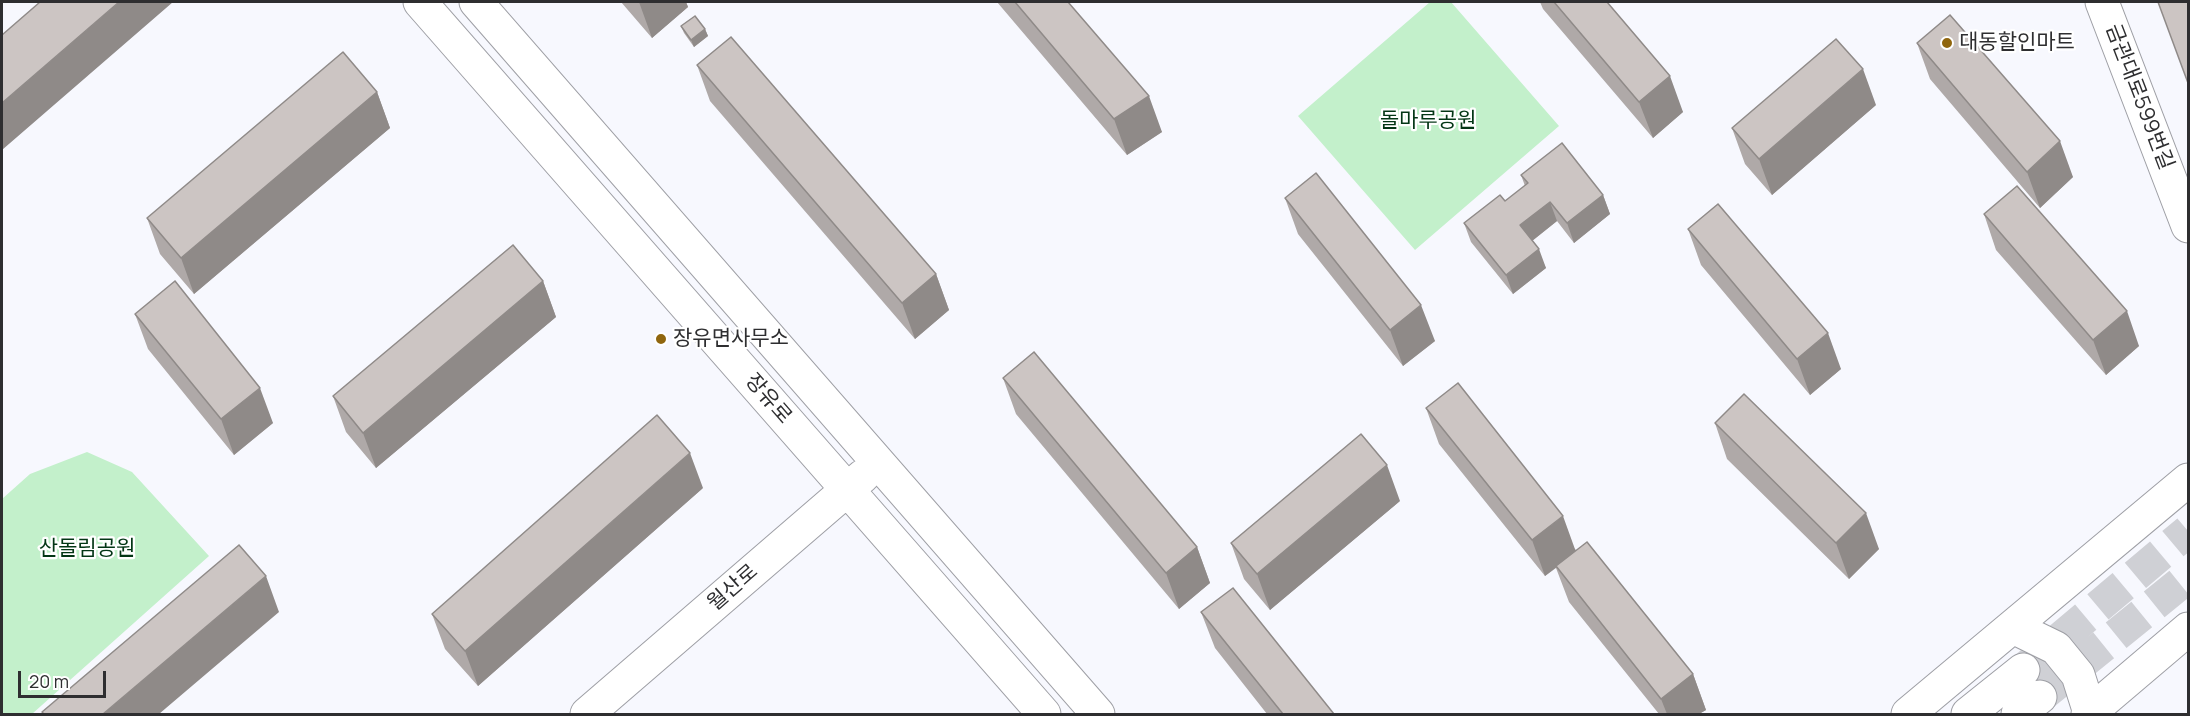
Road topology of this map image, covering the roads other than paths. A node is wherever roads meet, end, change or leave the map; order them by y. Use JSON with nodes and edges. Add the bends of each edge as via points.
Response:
{"nodes":[{"id":1,"x":420,"y":2,"type":"edge"},
{"id":2,"x":476,"y":2,"type":"edge"},
{"id":3,"x":2102,"y":2,"type":"edge"},
{"id":4,"x":2188,"y":226,"type":"edge"},
{"id":5,"x":879,"y":462,"type":"junction"},
{"id":6,"x":2188,"y":480,"type":"edge"},
{"id":7,"x":847,"y":490,"type":"junction"},
{"id":8,"x":2013,"y":627,"type":"junction"},
{"id":9,"x":2188,"y":629,"type":"edge"},
{"id":10,"x":2023,"y":669,"type":"tunnel mouth"},
{"id":11,"x":587,"y":714,"type":"edge"},
{"id":12,"x":1044,"y":714,"type":"edge"},
{"id":13,"x":1098,"y":714,"type":"edge"},
{"id":14,"x":1908,"y":714,"type":"edge"},
{"id":15,"x":1968,"y":714,"type":"edge"},
{"id":16,"x":2089,"y":714,"type":"edge"}],
"edges":[{"from":1,"to":7,"type":"main road","name":"장유로"},
{"from":2,"to":5,"type":"main road","name":"장유로"},
{"from":3,"to":4,"type":"main road","name":"금관대로599번길"},
{"from":5,"to":7,"type":"main road","name":"월산로"},
{"from":5,"to":13,"type":"main road","name":"장유로"},
{"from":6,"to":8,"type":"main road"},
{"from":7,"to":11,"type":"main road","name":"월산로"},
{"from":7,"to":12,"type":"main road","name":"장유로"},
{"from":8,"to":14,"type":"main road"},
{"from":8,"to":16,"type":"main road","via":[[2056,648],[2078,675]]},
{"from":9,"to":16,"type":"main road"},
{"from":10,"to":15,"type":"main road"}]}
